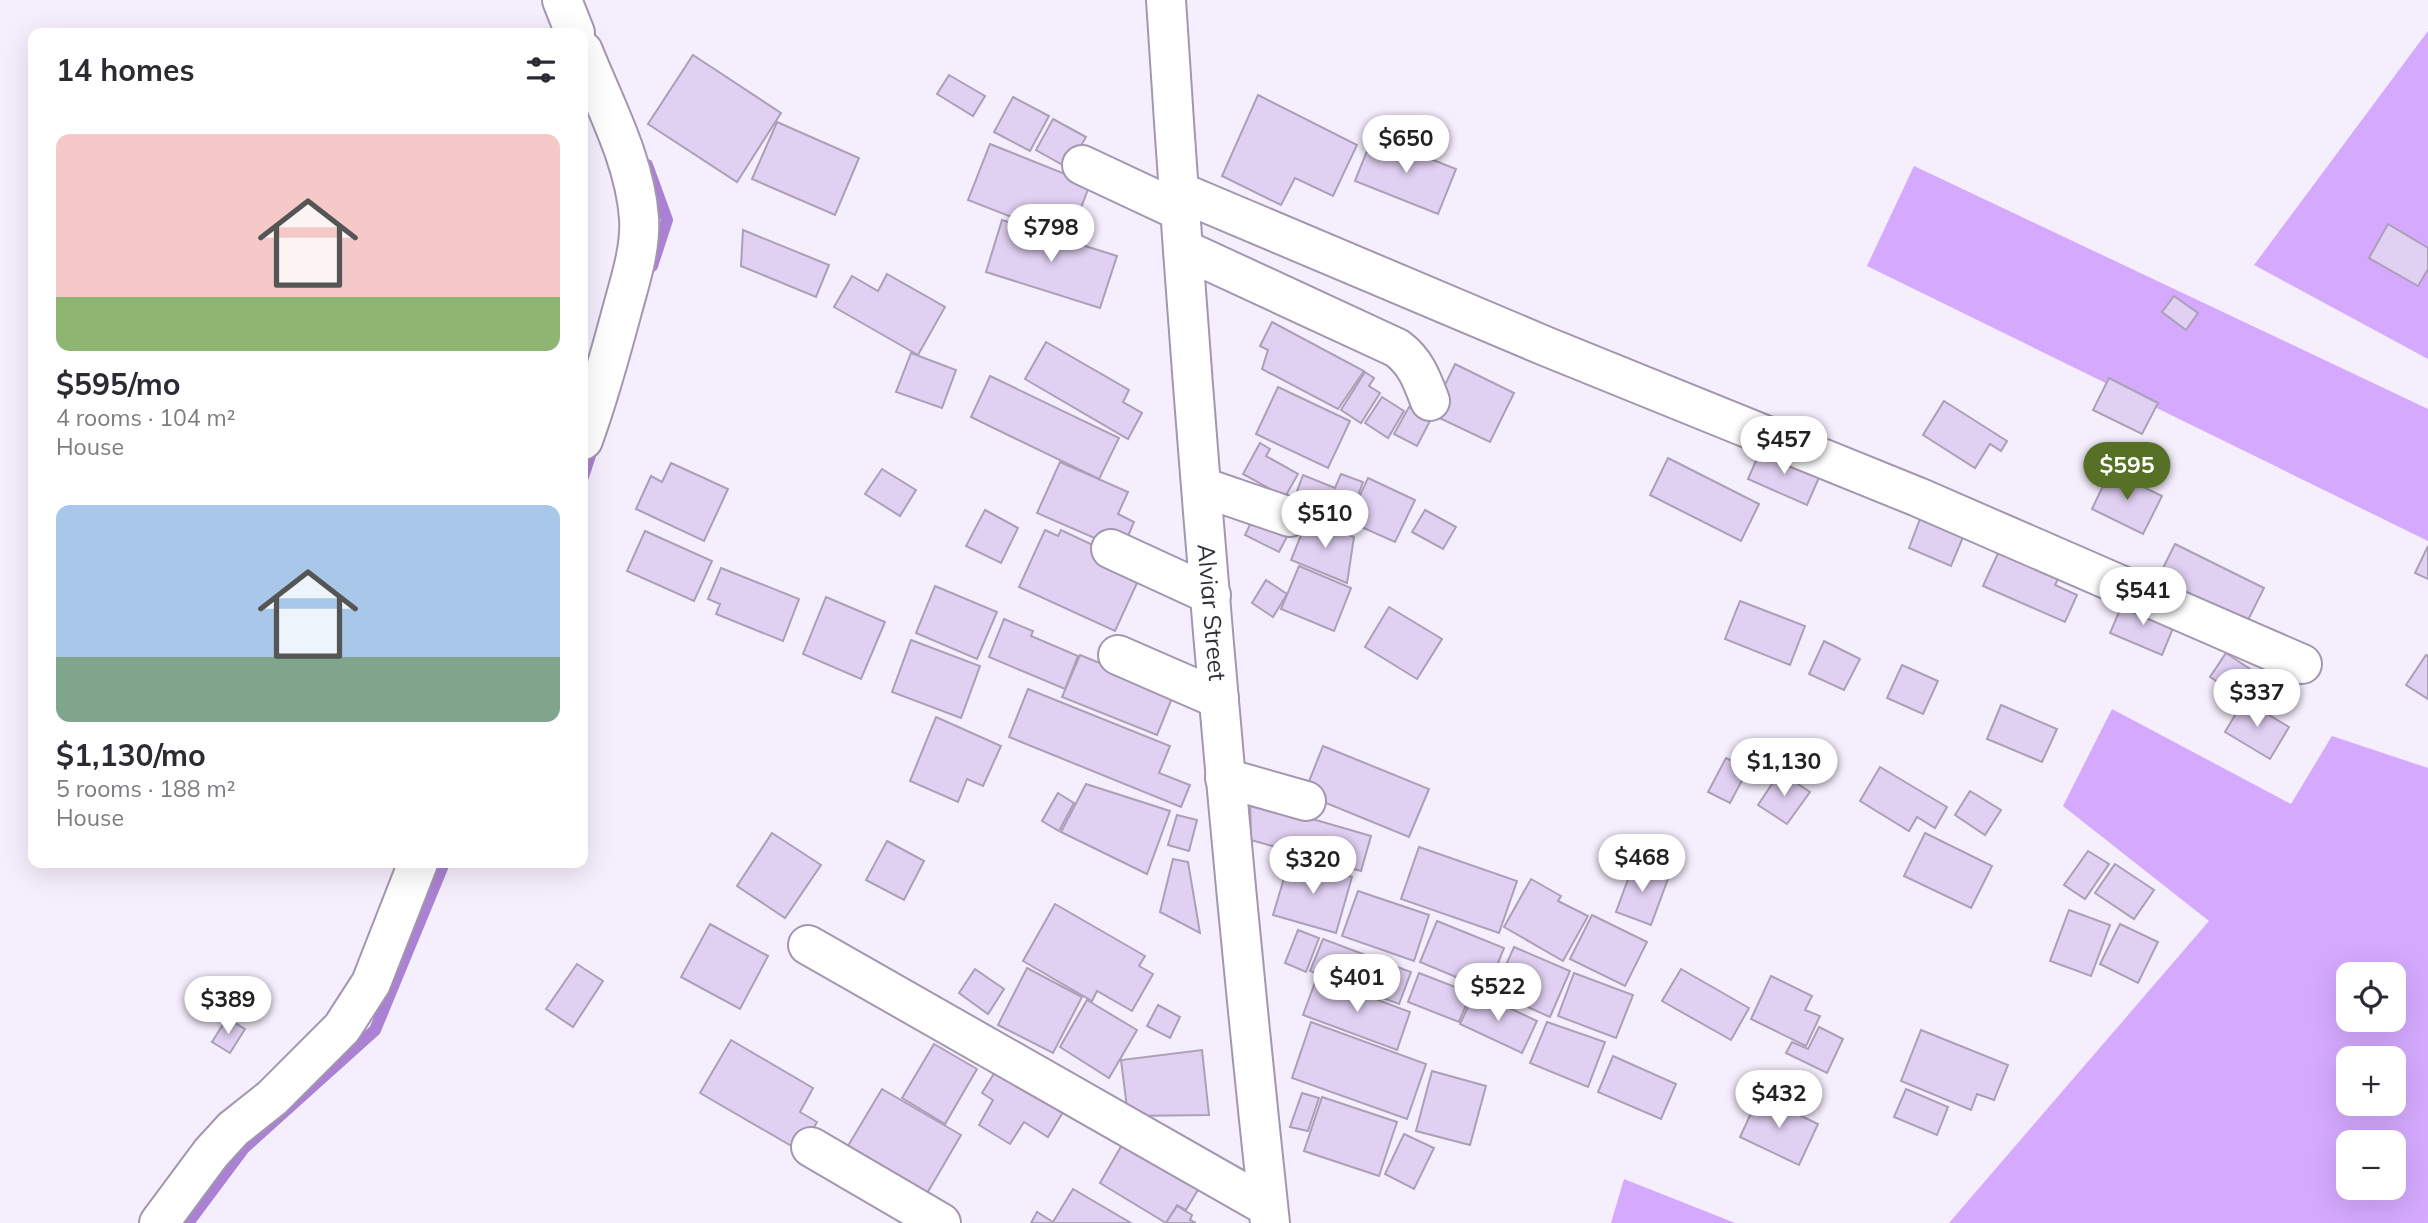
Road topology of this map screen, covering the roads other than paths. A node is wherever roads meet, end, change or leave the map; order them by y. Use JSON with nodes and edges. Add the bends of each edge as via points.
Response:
{"nodes":[{"id":1,"x":562,"y":0,"type":"edge"},
{"id":2,"x":1166,"y":0,"type":"edge"},
{"id":3,"x":573,"y":28,"type":"edge"},
{"id":4,"x":588,"y":64,"type":"edge"},
{"id":5,"x":1082,"y":165,"type":"dead end"},
{"id":6,"x":1179,"y":201,"type":"junction"},
{"id":7,"x":1183,"y":248,"type":"junction"},
{"id":8,"x":1430,"y":401,"type":"dead end"},
{"id":9,"x":588,"y":425,"type":"edge"},
{"id":10,"x":1202,"y":487,"type":"junction"},
{"id":11,"x":1290,"y":517,"type":"dead end"},
{"id":12,"x":1111,"y":549,"type":"dead end"},
{"id":13,"x":1211,"y":595,"type":"junction"},
{"id":14,"x":1118,"y":655,"type":"dead end"},
{"id":15,"x":2302,"y":664,"type":"dead end"},
{"id":16,"x":1219,"y":699,"type":"junction"},
{"id":17,"x":1225,"y":778,"type":"junction"},
{"id":18,"x":1306,"y":801,"type":"dead end"},
{"id":19,"x":416,"y":868,"type":"edge"},
{"id":20,"x":808,"y":945,"type":"dead end"},
{"id":21,"x":811,"y":1147,"type":"dead end"},
{"id":22,"x":1269,"y":1215,"type":"edge"},
{"id":23,"x":159,"y":1223,"type":"edge"},
{"id":24,"x":941,"y":1223,"type":"edge"}],
"edges":[{"from":1,"to":3,"type":"street"},
{"from":2,"to":6,"type":"street","name":"Alviar Street"},
{"from":4,"to":9,"type":"street","via":[[626,159],[639,219],[630,281]]},
{"from":5,"to":6,"type":"street"},
{"from":6,"to":7,"type":"street","name":"Alviar Street"},
{"from":6,"to":15,"type":"street","via":[[1918,497]]},
{"from":7,"to":8,"type":"street","via":[[1397,348],[1419,372]]},
{"from":7,"to":10,"type":"street","name":"Alviar Street"},
{"from":10,"to":11,"type":"street"},
{"from":10,"to":13,"type":"street","name":"Alviar Street"},
{"from":12,"to":13,"type":"street"},
{"from":13,"to":16,"type":"street","name":"Alviar Street"},
{"from":14,"to":16,"type":"street"},
{"from":16,"to":17,"type":"street","name":"Alviar Street"},
{"from":17,"to":18,"type":"street"},
{"from":17,"to":22,"type":"street","name":"Alviar Street"},
{"from":19,"to":23,"type":"street","via":[[371,983],[342,1028],[272,1098],[233,1129]]},
{"from":20,"to":22,"type":"street"},
{"from":21,"to":24,"type":"street"}]}
